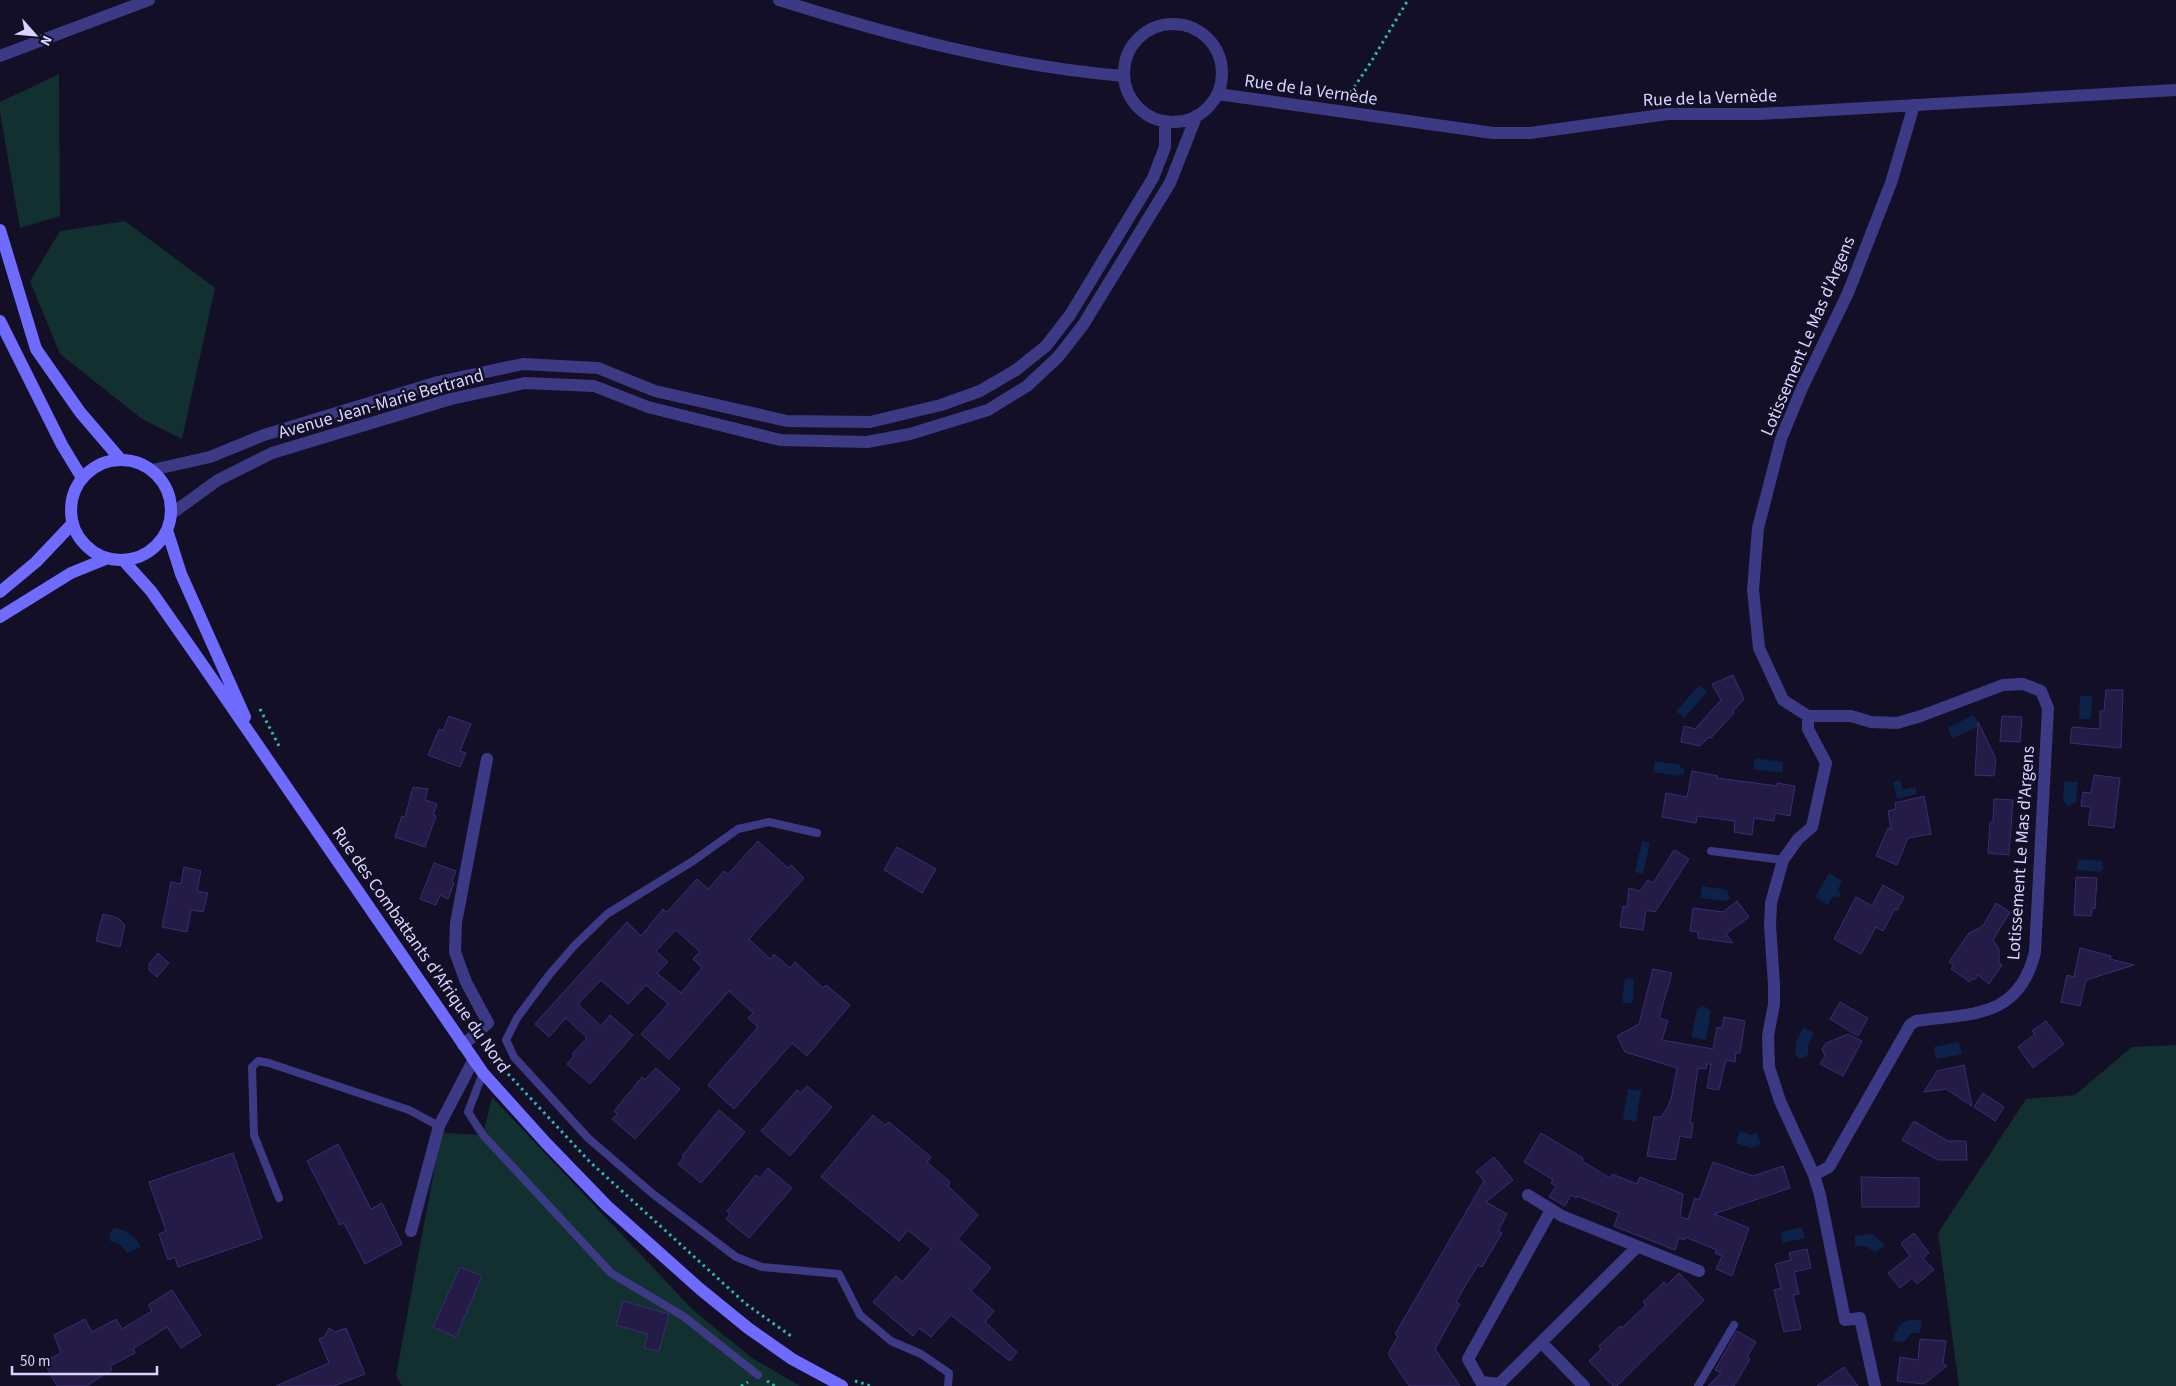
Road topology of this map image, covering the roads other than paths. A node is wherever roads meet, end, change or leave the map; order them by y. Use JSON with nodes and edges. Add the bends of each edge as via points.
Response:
{"nodes":[{"id":1,"x":149,"y":0,"type":"edge"},
{"id":2,"x":779,"y":0,"type":"edge"},
{"id":3,"x":0,"y":56,"type":"edge"},
{"id":4,"x":1124,"y":76,"type":"junction"},
{"id":5,"x":2176,"y":90,"type":"edge"},
{"id":6,"x":1218,"y":94,"type":"junction"},
{"id":7,"x":1914,"y":105,"type":"junction"},
{"id":8,"x":1196,"y":117,"type":"junction"},
{"id":9,"x":1165,"y":122,"type":"junction"},
{"id":10,"x":0,"y":230,"type":"edge"},
{"id":11,"x":0,"y":321,"type":"edge"},
{"id":12,"x":121,"y":460,"type":"junction"},
{"id":13,"x":152,"y":470,"type":"junction"},
{"id":14,"x":82,"y":478,"type":"junction"},
{"id":15,"x":171,"y":514,"type":"junction"},
{"id":16,"x":72,"y":523,"type":"junction"},
{"id":17,"x":167,"y":530,"type":"junction"},
{"id":18,"x":108,"y":558,"type":"junction"},
{"id":19,"x":123,"y":560,"type":"junction"},
{"id":20,"x":0,"y":592,"type":"edge"},
{"id":21,"x":0,"y":617,"type":"edge"},
{"id":22,"x":1808,"y":716,"type":"junction"},
{"id":23,"x":261,"y":751,"type":"junction"},
{"id":24,"x":487,"y":759,"type":"dead end"},
{"id":25,"x":817,"y":834,"type":"dead end"},
{"id":26,"x":1711,"y":851,"type":"dead end"},
{"id":27,"x":1783,"y":860,"type":"junction"},
{"id":28,"x":463,"y":1045,"type":"junction"},
{"id":29,"x":474,"y":1060,"type":"junction"},
{"id":30,"x":483,"y":1073,"type":"junction"},
{"id":31,"x":439,"y":1126,"type":"junction"},
{"id":32,"x":1814,"y":1175,"type":"junction"},
{"id":33,"x":1528,"y":1195,"type":"dead end"},
{"id":34,"x":279,"y":1198,"type":"dead end"},
{"id":35,"x":1551,"y":1210,"type":"junction"},
{"id":36,"x":411,"y":1231,"type":"dead end"},
{"id":37,"x":1637,"y":1247,"type":"junction"},
{"id":38,"x":1699,"y":1271,"type":"dead end"},
{"id":39,"x":1734,"y":1325,"type":"dead end"},
{"id":40,"x":1541,"y":1342,"type":"junction"},
{"id":41,"x":758,"y":1375,"type":"dead end"},
{"id":42,"x":842,"y":1386,"type":"edge"},
{"id":43,"x":948,"y":1386,"type":"edge"},
{"id":44,"x":1584,"y":1386,"type":"edge"},
{"id":45,"x":1698,"y":1386,"type":"edge"},
{"id":46,"x":1875,"y":1386,"type":"edge"}],
"edges":[{"from":1,"to":3,"type":"street"},
{"from":2,"to":4,"type":"street","via":[[890,35],[994,58],[1074,72]]},
{"from":4,"to":6,"type":"street","via":[[1126,59],[1133,44],[1145,32],[1160,25],[1177,23],[1206,35],[1216,48],[1222,62],[1223,79]]},
{"from":4,"to":9,"type":"street","via":[[1128,93],[1137,107],[1150,117]]},
{"from":5,"to":7,"type":"street","name":"Rue de la Vernède"},
{"from":6,"to":7,"type":"street","name":"Rue de la Vernède","via":[[1493,133],[1530,133],[1668,114],[1760,114]]},
{"from":6,"to":8,"type":"street"},
{"from":7,"to":22,"type":"street","name":"Lotissement Le Mas d'Argens","via":[[1891,183],[1848,293],[1781,440],[1758,528],[1753,590],[1759,648],[1783,700]]},
{"from":8,"to":9,"type":"street","via":[[1181,122]]},
{"from":8,"to":15,"type":"street","name":"Avenue Jean-Marie Bertrand","via":[[1170,183],[1083,325],[1058,357],[1027,386],[988,410],[910,434],[867,442],[780,440],[648,407],[594,386],[526,384],[452,398],[272,453],[218,480]]},
{"from":9,"to":13,"type":"street","name":"Avenue Jean-Marie Bertrand","via":[[1165,147],[1153,178],[1070,315],[1046,346],[1016,370],[980,391],[941,405],[870,422],[787,421],[655,391],[598,368],[522,364],[438,382],[264,435],[210,457]]},
{"from":10,"to":12,"type":"main road","via":[[36,349],[80,412]]},
{"from":11,"to":14,"type":"main road","via":[[62,446]]},
{"from":12,"to":13,"type":"main road","via":[[137,462]]},
{"from":12,"to":14,"type":"main road","via":[[100,465]]},
{"from":13,"to":15,"type":"main road","via":[[163,482],[170,498]]},
{"from":14,"to":16,"type":"main road","via":[[74,492]]},
{"from":15,"to":17,"type":"main road"},
{"from":16,"to":18,"type":"main road","via":[[80,539],[92,551]]},
{"from":16,"to":20,"type":"main road","via":[[36,562]]},
{"from":17,"to":19,"type":"main road","via":[[149,551],[137,558]]},
{"from":17,"to":23,"type":"main road","name":"Rue des Combattants d'Afrique du Nord","via":[[181,574]]},
{"from":18,"to":19,"type":"main road"},
{"from":18,"to":21,"type":"main road","via":[[71,573]]},
{"from":19,"to":23,"type":"main road","name":"Rue des Combattants d'Afrique du Nord","via":[[151,591]]},
{"from":22,"to":27,"type":"street","via":[[1808,729],[1826,763],[1812,827],[1798,839]]},
{"from":22,"to":32,"type":"street","name":"Lotissement Le Mas d'Argens","via":[[1851,716],[1871,722],[1898,723],[2003,685],[2023,684],[2041,691],[2048,708],[2035,952],[2030,971],[2007,1001],[1992,1008],[1916,1021],[1910,1025],[1829,1167]]},
{"from":23,"to":28,"type":"main road","name":"Rue des Combattants d'Afrique du Nord"},
{"from":24,"to":28,"type":"street","via":[[456,923],[456,952],[466,982],[488,1023]]},
{"from":25,"to":43,"type":"lane","via":[[769,822],[738,829],[607,914],[549,975],[517,1018],[506,1040],[514,1057],[588,1138],[653,1194],[736,1257],[762,1267],[839,1274],[860,1315],[891,1341],[921,1354],[949,1373]]},
{"from":26,"to":27,"type":"lane"},
{"from":27,"to":32,"type":"street","via":[[1771,902],[1774,1004],[1768,1036],[1769,1066],[1780,1100]]},
{"from":28,"to":29,"type":"main road","name":"Rue des Combattants d'Afrique du Nord"},
{"from":29,"to":30,"type":"main road","name":"Rue des Combattants d'Afrique du Nord"},
{"from":29,"to":31,"type":"street"},
{"from":30,"to":41,"type":"lane","via":[[468,1112],[483,1135],[610,1273],[683,1316]]},
{"from":30,"to":42,"type":"main road","name":"Rue des Combattants d'Afrique du Nord","via":[[607,1206],[700,1289],[792,1359]]},
{"from":31,"to":34,"type":"lane","via":[[410,1110],[258,1061],[252,1067],[251,1078],[254,1135]]},
{"from":31,"to":36,"type":"street"},
{"from":32,"to":46,"type":"street","via":[[1845,1320],[1860,1318]]},
{"from":33,"to":35,"type":"street"},
{"from":35,"to":37,"type":"street"},
{"from":35,"to":40,"type":"street","via":[[1468,1359],[1481,1382],[1499,1384]]},
{"from":37,"to":38,"type":"street"},
{"from":37,"to":40,"type":"street"},
{"from":39,"to":45,"type":"lane"},
{"from":40,"to":44,"type":"street"}]}
